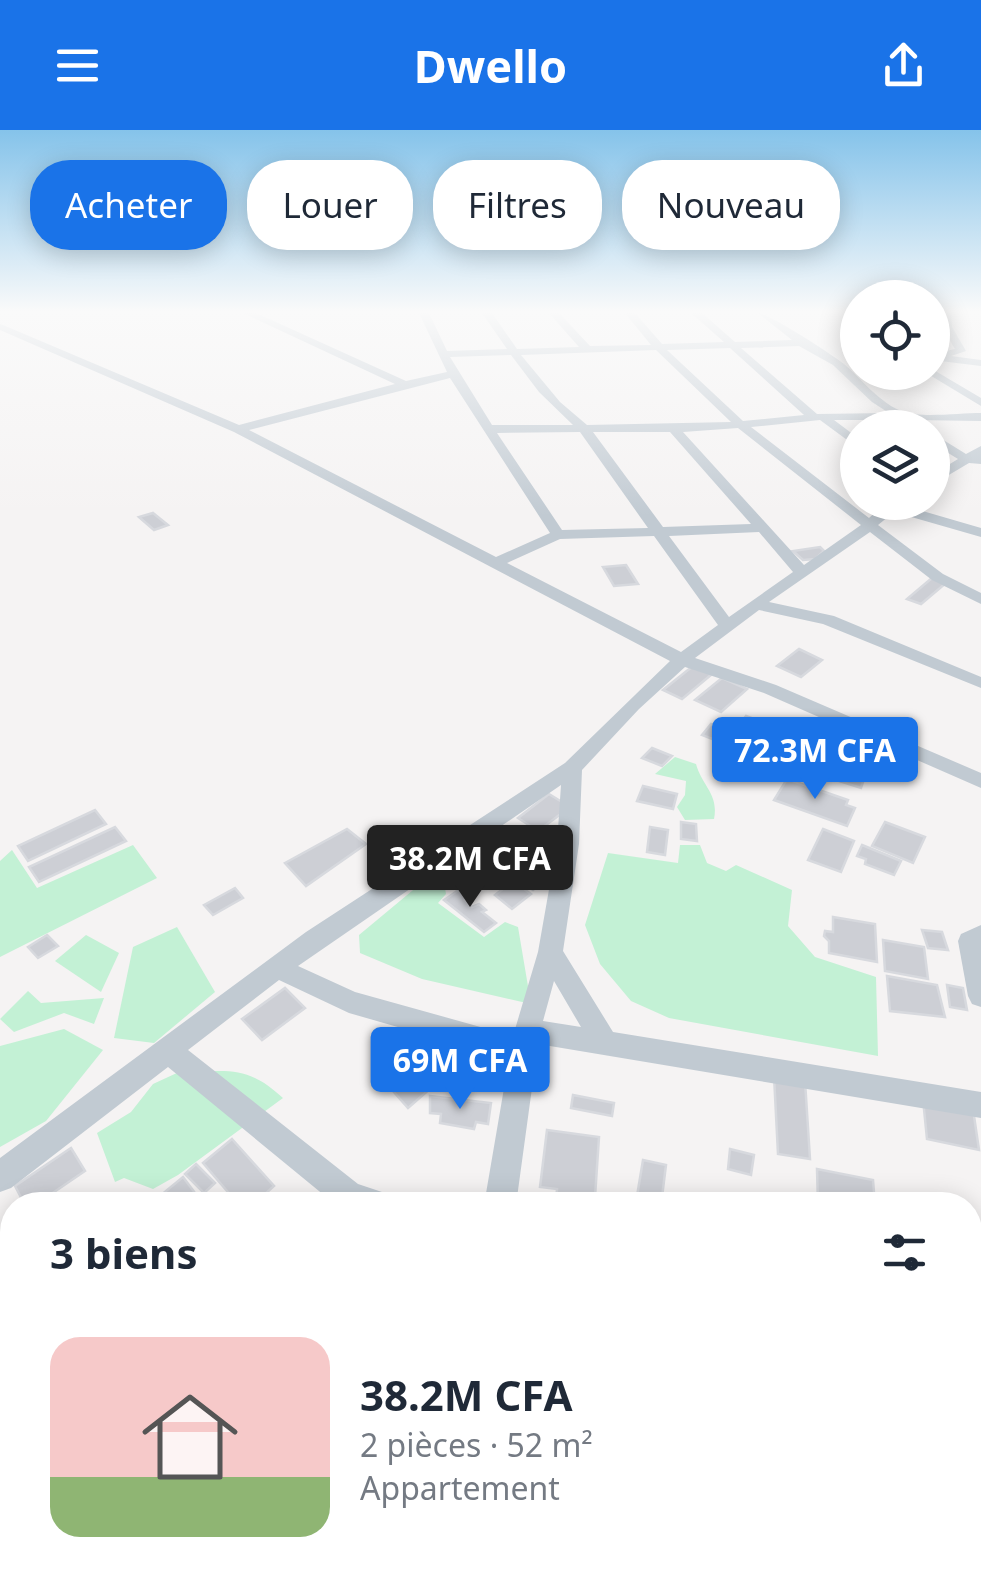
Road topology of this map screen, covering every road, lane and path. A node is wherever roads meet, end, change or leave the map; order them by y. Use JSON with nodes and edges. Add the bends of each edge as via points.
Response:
{"nodes":[{"id":1,"x":126,"y":381,"type":"edge"},
{"id":2,"x":396,"y":381,"type":"edge"},
{"id":3,"x":423,"y":381,"type":"edge"},
{"id":4,"x":457,"y":381,"type":"edge"},
{"id":5,"x":537,"y":381,"type":"edge"},
{"id":6,"x":694,"y":381,"type":"edge"},
{"id":7,"x":773,"y":381,"type":"edge"},
{"id":8,"x":856,"y":381,"type":"edge"},
{"id":9,"x":950,"y":383,"type":"edge"},
{"id":10,"x":405,"y":385,"type":"junction"},
{"id":11,"x":979,"y":402,"type":"edge"},
{"id":12,"x":892,"y":410,"type":"edge"},
{"id":13,"x":952,"y":416,"type":"joint"},
{"id":14,"x":981,"y":417,"type":"edge"},
{"id":15,"x":819,"y":418,"type":"junction"},
{"id":16,"x":840,"y":418,"type":"edge"},
{"id":17,"x":745,"y":425,"type":"junction"},
{"id":18,"x":582,"y":426,"type":"junction"},
{"id":19,"x":671,"y":426,"type":"junction"},
{"id":20,"x":238,"y":429,"type":"junction"},
{"id":21,"x":488,"y":429,"type":"junction"},
{"id":22,"x":840,"y":432,"type":"edge"},
{"id":23,"x":950,"y":447,"type":"edge"},
{"id":24,"x":981,"y":450,"type":"edge"},
{"id":25,"x":974,"y":460,"type":"edge"},
{"id":26,"x":950,"y":471,"type":"edge"},
{"id":27,"x":873,"y":520,"type":"edge"},
{"id":28,"x":942,"y":520,"type":"edge"},
{"id":29,"x":868,"y":524,"type":"junction"},
{"id":30,"x":762,"y":528,"type":"junction"},
{"id":31,"x":659,"y":531,"type":"junction"},
{"id":32,"x":981,"y":533,"type":"edge"},
{"id":33,"x":558,"y":535,"type":"junction"},
{"id":34,"x":496,"y":562,"type":"junction"},
{"id":35,"x":795,"y":577,"type":"junction"},
{"id":36,"x":981,"y":599,"type":"edge"},
{"id":37,"x":755,"y":604,"type":"junction"},
{"id":38,"x":828,"y":620,"type":"junction"},
{"id":39,"x":727,"y":626,"type":"junction"},
{"id":40,"x":682,"y":660,"type":"junction"},
{"id":41,"x":981,"y":683,"type":"edge"},
{"id":42,"x":572,"y":768,"type":"junction"},
{"id":43,"x":981,"y":782,"type":"edge"},
{"id":44,"x":981,"y":935,"type":"edge"},
{"id":45,"x":550,"y":952,"type":"junction"},
{"id":46,"x":278,"y":968,"type":"junction"},
{"id":47,"x":981,"y":996,"type":"edge"},
{"id":48,"x":525,"y":1041,"type":"junction"},
{"id":49,"x":604,"y":1042,"type":"junction"},
{"id":50,"x":170,"y":1052,"type":"junction"},
{"id":51,"x":981,"y":1105,"type":"edge"},
{"id":52,"x":0,"y":1177,"type":"edge"},
{"id":53,"x":344,"y":1192,"type":"edge"},
{"id":54,"x":502,"y":1192,"type":"edge"}],
"edges":[{"from":1,"to":20,"type":"street"},
{"from":2,"to":10,"type":"street"},
{"from":3,"to":10,"type":"street"},
{"from":4,"to":21,"type":"street"},
{"from":5,"to":18,"type":"street","via":[[564,416]]},
{"from":6,"to":17,"type":"street"},
{"from":7,"to":15,"type":"street"},
{"from":8,"to":12,"type":"street"},
{"from":9,"to":11,"type":"street"},
{"from":10,"to":20,"type":"street"},
{"from":11,"to":13,"type":"street"},
{"from":13,"to":14,"type":"street"},
{"from":15,"to":16,"type":"street"},
{"from":15,"to":17,"type":"street"},
{"from":15,"to":22,"type":"street"},
{"from":17,"to":19,"type":"street"},
{"from":17,"to":29,"type":"street"},
{"from":18,"to":19,"type":"street"},
{"from":18,"to":21,"type":"street"},
{"from":18,"to":31,"type":"street"},
{"from":19,"to":30,"type":"street"},
{"from":20,"to":34,"type":"street"},
{"from":21,"to":33,"type":"street"},
{"from":23,"to":25,"type":"street"},
{"from":24,"to":25,"type":"street"},
{"from":25,"to":26,"type":"street"},
{"from":27,"to":29,"type":"street"},
{"from":28,"to":32,"type":"street"},
{"from":29,"to":35,"type":"street"},
{"from":29,"to":36,"type":"street"},
{"from":30,"to":31,"type":"street"},
{"from":30,"to":35,"type":"street"},
{"from":31,"to":33,"type":"street"},
{"from":31,"to":39,"type":"street"},
{"from":33,"to":34,"type":"street"},
{"from":34,"to":40,"type":"street"},
{"from":35,"to":37,"type":"street"},
{"from":35,"to":38,"type":"street"},
{"from":37,"to":38,"type":"street"},
{"from":37,"to":39,"type":"street"},
{"from":38,"to":41,"type":"street"},
{"from":39,"to":40,"type":"street"},
{"from":40,"to":42,"type":"street"},
{"from":40,"to":43,"type":"street","via":[[770,690]]},
{"from":42,"to":45,"type":"street","via":[[568,844]]},
{"from":42,"to":46,"type":"street"},
{"from":44,"to":47,"type":"street","via":[[970,941]]},
{"from":45,"to":48,"type":"street"},
{"from":45,"to":49,"type":"street"},
{"from":46,"to":48,"type":"street","via":[[348,1002]]},
{"from":46,"to":50,"type":"street"},
{"from":48,"to":49,"type":"street"},
{"from":48,"to":54,"type":"street"},
{"from":49,"to":51,"type":"street"},
{"from":50,"to":52,"type":"street"},
{"from":50,"to":53,"type":"street"}]}
